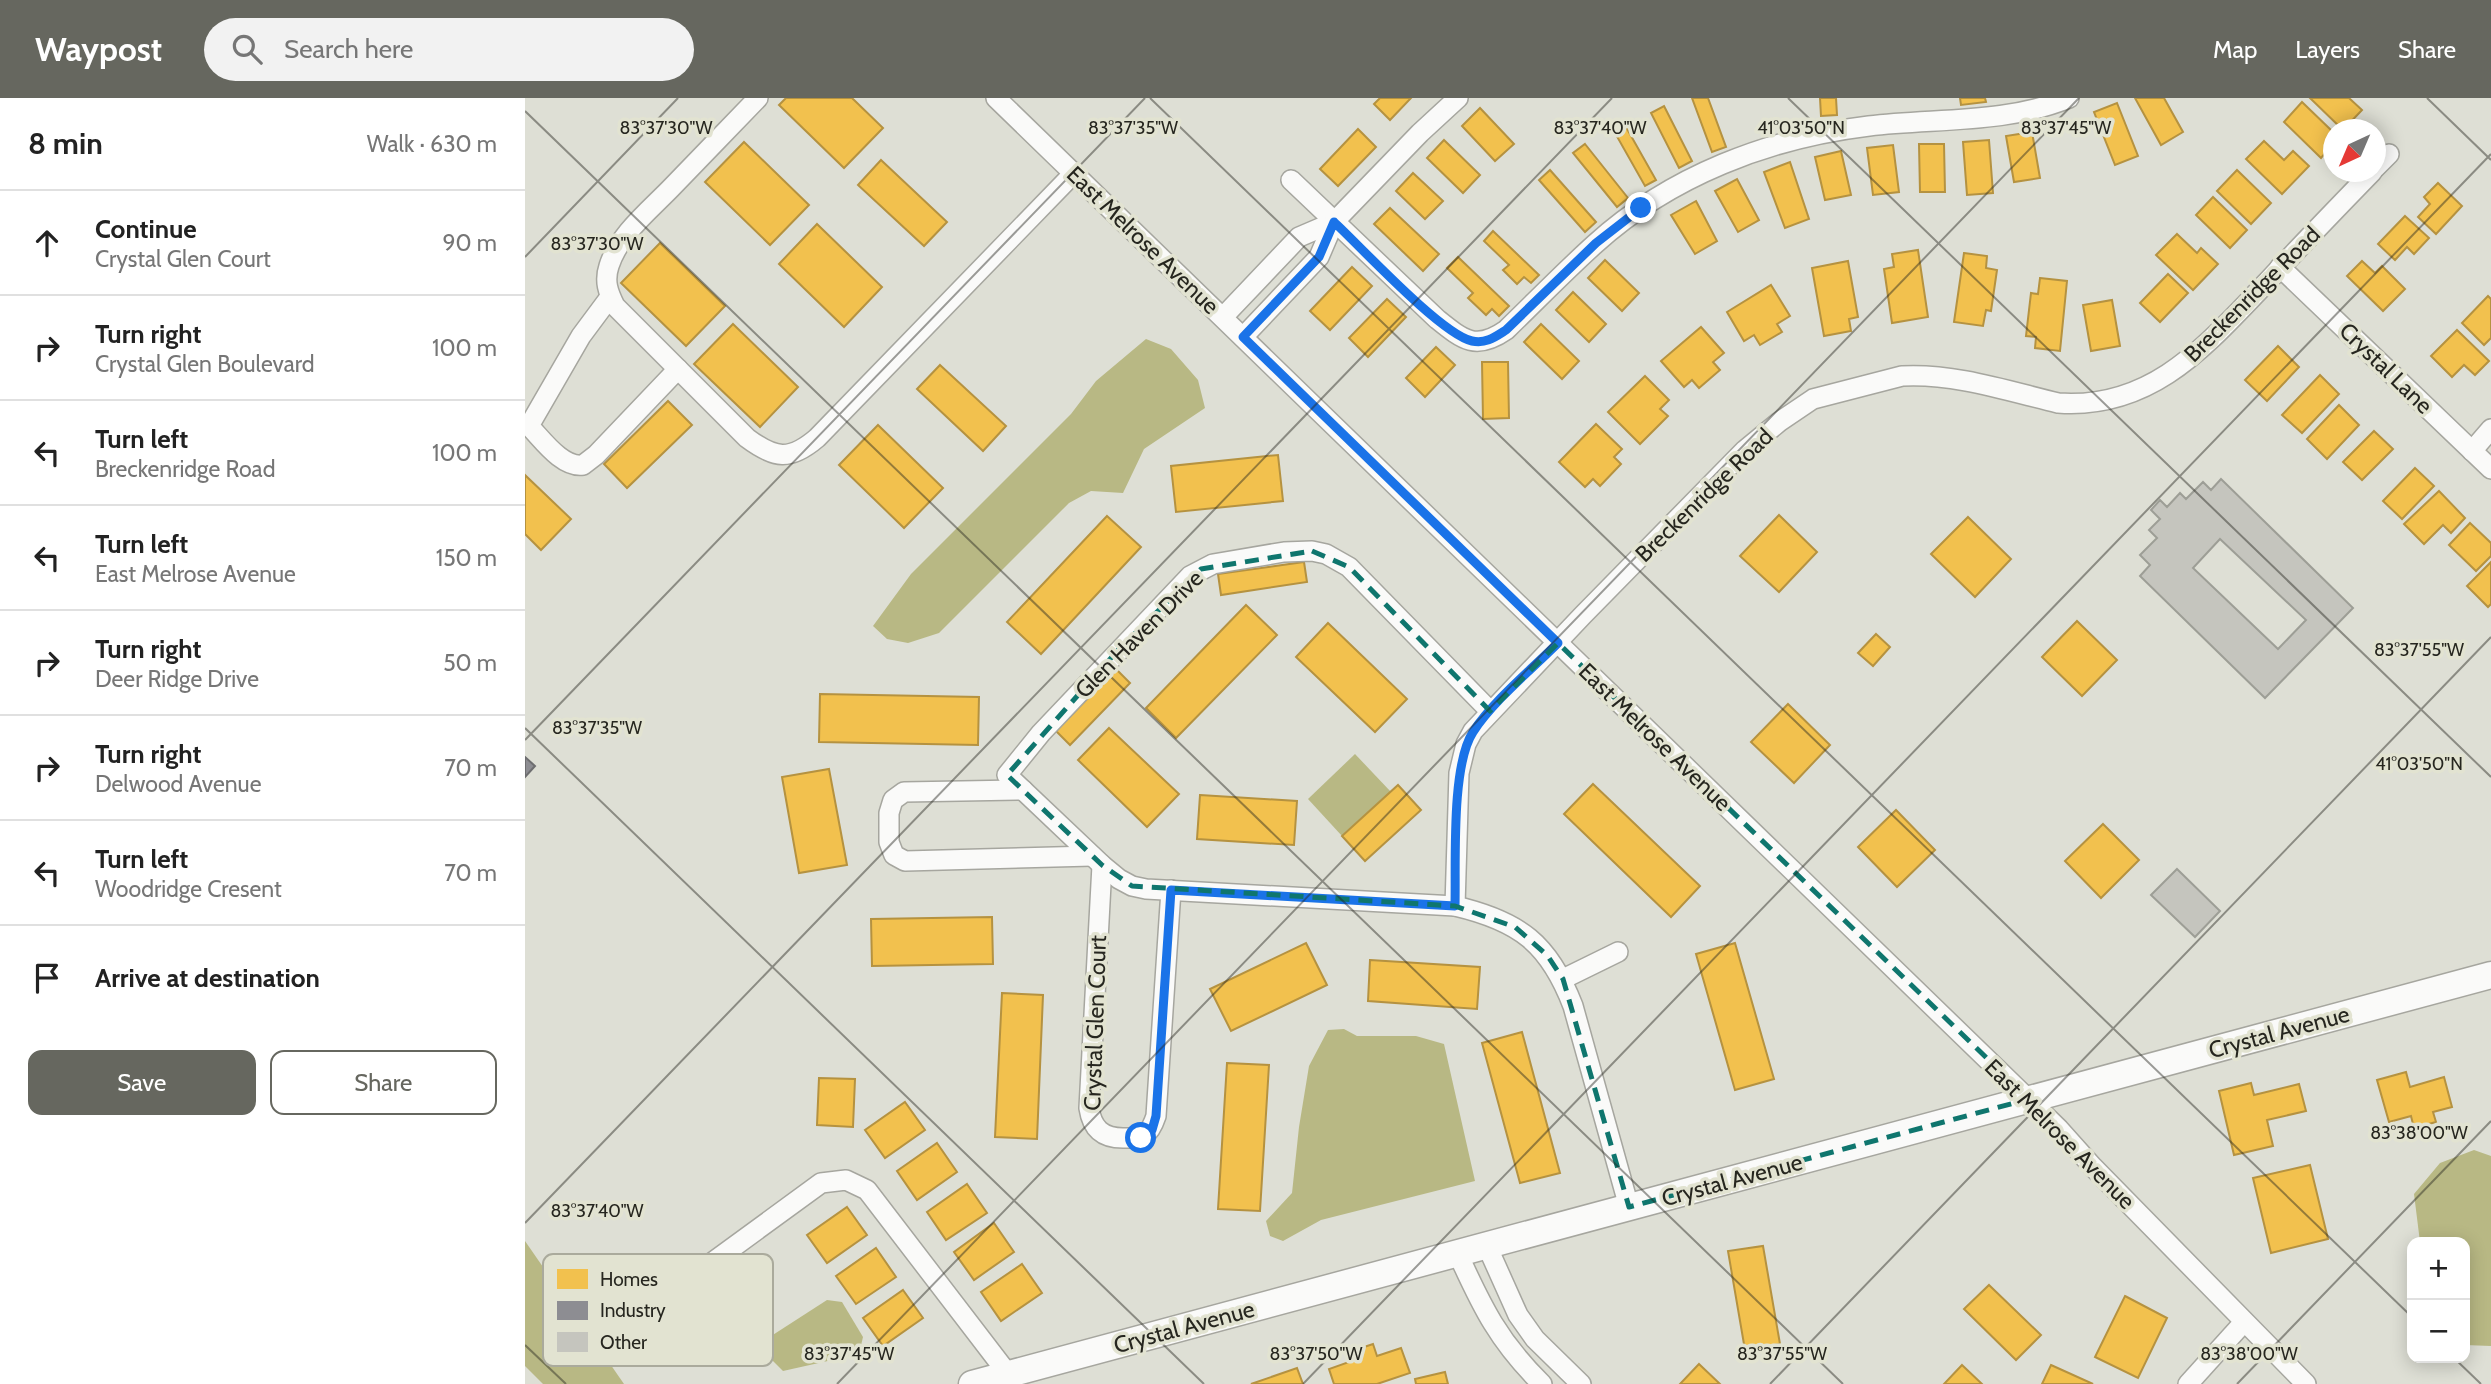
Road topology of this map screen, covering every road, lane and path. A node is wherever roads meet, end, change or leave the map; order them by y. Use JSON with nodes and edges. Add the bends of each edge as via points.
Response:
{"nodes":[{"id":1,"x":758,"y":98,"type":"edge"},
{"id":2,"x":996,"y":98,"type":"edge"},
{"id":3,"x":1458,"y":98,"type":"edge"},
{"id":4,"x":2069,"y":98,"type":"edge"},
{"id":5,"x":1073,"y":173,"type":"junction"},
{"id":6,"x":1291,"y":180,"type":"dead end"},
{"id":7,"x":2362,"y":182,"type":"edge"},
{"id":8,"x":1334,"y":222,"type":"junction"},
{"id":9,"x":2280,"y":267,"type":"junction"},
{"id":10,"x":610,"y":297,"type":"junction"},
{"id":11,"x":1223,"y":317,"type":"junction"},
{"id":12,"x":1243,"y":337,"type":"junction"},
{"id":13,"x":678,"y":369,"type":"junction"},
{"id":14,"x":527,"y":424,"type":"edge"},
{"id":15,"x":2491,"y":429,"type":"edge"},
{"id":16,"x":2472,"y":451,"type":"junction"},
{"id":17,"x":2491,"y":469,"type":"edge"},
{"id":18,"x":1558,"y":643,"type":"junction"},
{"id":19,"x":1490,"y":711,"type":"junction"},
{"id":20,"x":1023,"y":790,"type":"junction"},
{"id":21,"x":1097,"y":861,"type":"junction"},
{"id":22,"x":1171,"y":890,"type":"junction"},
{"id":23,"x":1455,"y":906,"type":"junction"},
{"id":24,"x":1618,"y":952,"type":"dead end"},
{"id":25,"x":2491,"y":975,"type":"edge"},
{"id":26,"x":1563,"y":979,"type":"junction"},
{"id":27,"x":2029,"y":1100,"type":"junction"},
{"id":28,"x":1629,"y":1207,"type":"junction"},
{"id":29,"x":1487,"y":1246,"type":"junction"},
{"id":30,"x":724,"y":1254,"type":"edge"},
{"id":31,"x":1458,"y":1254,"type":"junction"},
{"id":32,"x":2244,"y":1322,"type":"junction"},
{"id":33,"x":1008,"y":1374,"type":"junction"},
{"id":34,"x":972,"y":1384,"type":"edge"},
{"id":35,"x":1542,"y":1384,"type":"edge"},
{"id":36,"x":1581,"y":1384,"type":"edge"},
{"id":37,"x":2188,"y":1384,"type":"edge"},
{"id":38,"x":2306,"y":1384,"type":"edge"}],
"edges":[{"from":1,"to":10,"type":"street","via":[[617,249],[606,280]]},
{"from":2,"to":5,"type":"street","name":"East Melrose Avenue"},
{"from":3,"to":8,"type":"street"},
{"from":4,"to":8,"type":"street","via":[[1979,120],[1837,130],[1728,161],[1641,208],[1596,243],[1506,330],[1483,342],[1460,337],[1437,320]]},
{"from":5,"to":11,"type":"street","name":"East Melrose Avenue"},
{"from":5,"to":13,"type":"street","via":[[803,450],[779,455],[763,450]]},
{"from":6,"to":8,"type":"street"},
{"from":7,"to":9,"type":"street","name":"Breckenridge Road"},
{"from":8,"to":11,"type":"street","via":[[1299,237]]},
{"from":8,"to":12,"type":"street","via":[[1319,257]]},
{"from":9,"to":16,"type":"street","name":"Crystal Lane"},
{"from":9,"to":18,"type":"street","name":"Breckenridge Road","via":[[2210,342],[2177,369],[2127,395],[2100,402],[2058,403],[1917,375],[1813,399],[1745,450]]},
{"from":10,"to":13,"type":"street"},
{"from":10,"to":14,"type":"street"},
{"from":11,"to":12,"type":"street","name":"East Melrose Avenue"},
{"from":12,"to":18,"type":"street","name":"East Melrose Avenue"},
{"from":13,"to":14,"type":"street","via":[[583,466],[560,457]]},
{"from":15,"to":16,"type":"street"},
{"from":16,"to":17,"type":"street","name":"Crystal Lane"},
{"from":18,"to":19,"type":"street","name":"Breckenridge Road"},
{"from":18,"to":27,"type":"street","name":"East Melrose Avenue"},
{"from":19,"to":20,"type":"street","name":"Glen Haven Drive","via":[[1349,567],[1326,554],[1284,552],[1213,564],[1190,576],[1041,733],[1007,775]]},
{"from":19,"to":23,"type":"street","name":"Breckenridge Road","via":[[1473,731],[1459,773]]},
{"from":20,"to":21,"type":"street"},
{"from":20,"to":21,"type":"street","via":[[904,792],[889,813],[894,855],[905,861]]},
{"from":21,"to":22,"type":"street","via":[[1132,886]]},
{"from":21,"to":22,"type":"street","name":"Crystal Glen Court","via":[[1089,1108],[1099,1133],[1112,1138],[1141,1138],[1152,1130],[1156,1116]]},
{"from":22,"to":23,"type":"street"},
{"from":23,"to":26,"type":"street","via":[[1489,914],[1515,927],[1547,955]]},
{"from":24,"to":26,"type":"street"},
{"from":25,"to":27,"type":"street","name":"Crystal Avenue"},
{"from":26,"to":28,"type":"street"},
{"from":27,"to":28,"type":"street","name":"Crystal Avenue"},
{"from":27,"to":32,"type":"street","name":"East Melrose Avenue"},
{"from":28,"to":29,"type":"street","name":"Crystal Avenue"},
{"from":29,"to":31,"type":"street","name":"Crystal Avenue"},
{"from":29,"to":36,"type":"street","via":[[1518,1315],[1535,1339]]},
{"from":30,"to":33,"type":"street","via":[[821,1183],[846,1180],[867,1190]]},
{"from":31,"to":33,"type":"street","name":"Crystal Avenue"},
{"from":31,"to":35,"type":"street","via":[[1494,1328]]},
{"from":32,"to":37,"type":"street"},
{"from":32,"to":38,"type":"street","name":"East Melrose Avenue"},
{"from":33,"to":34,"type":"street","name":"Crystal Avenue"}]}
